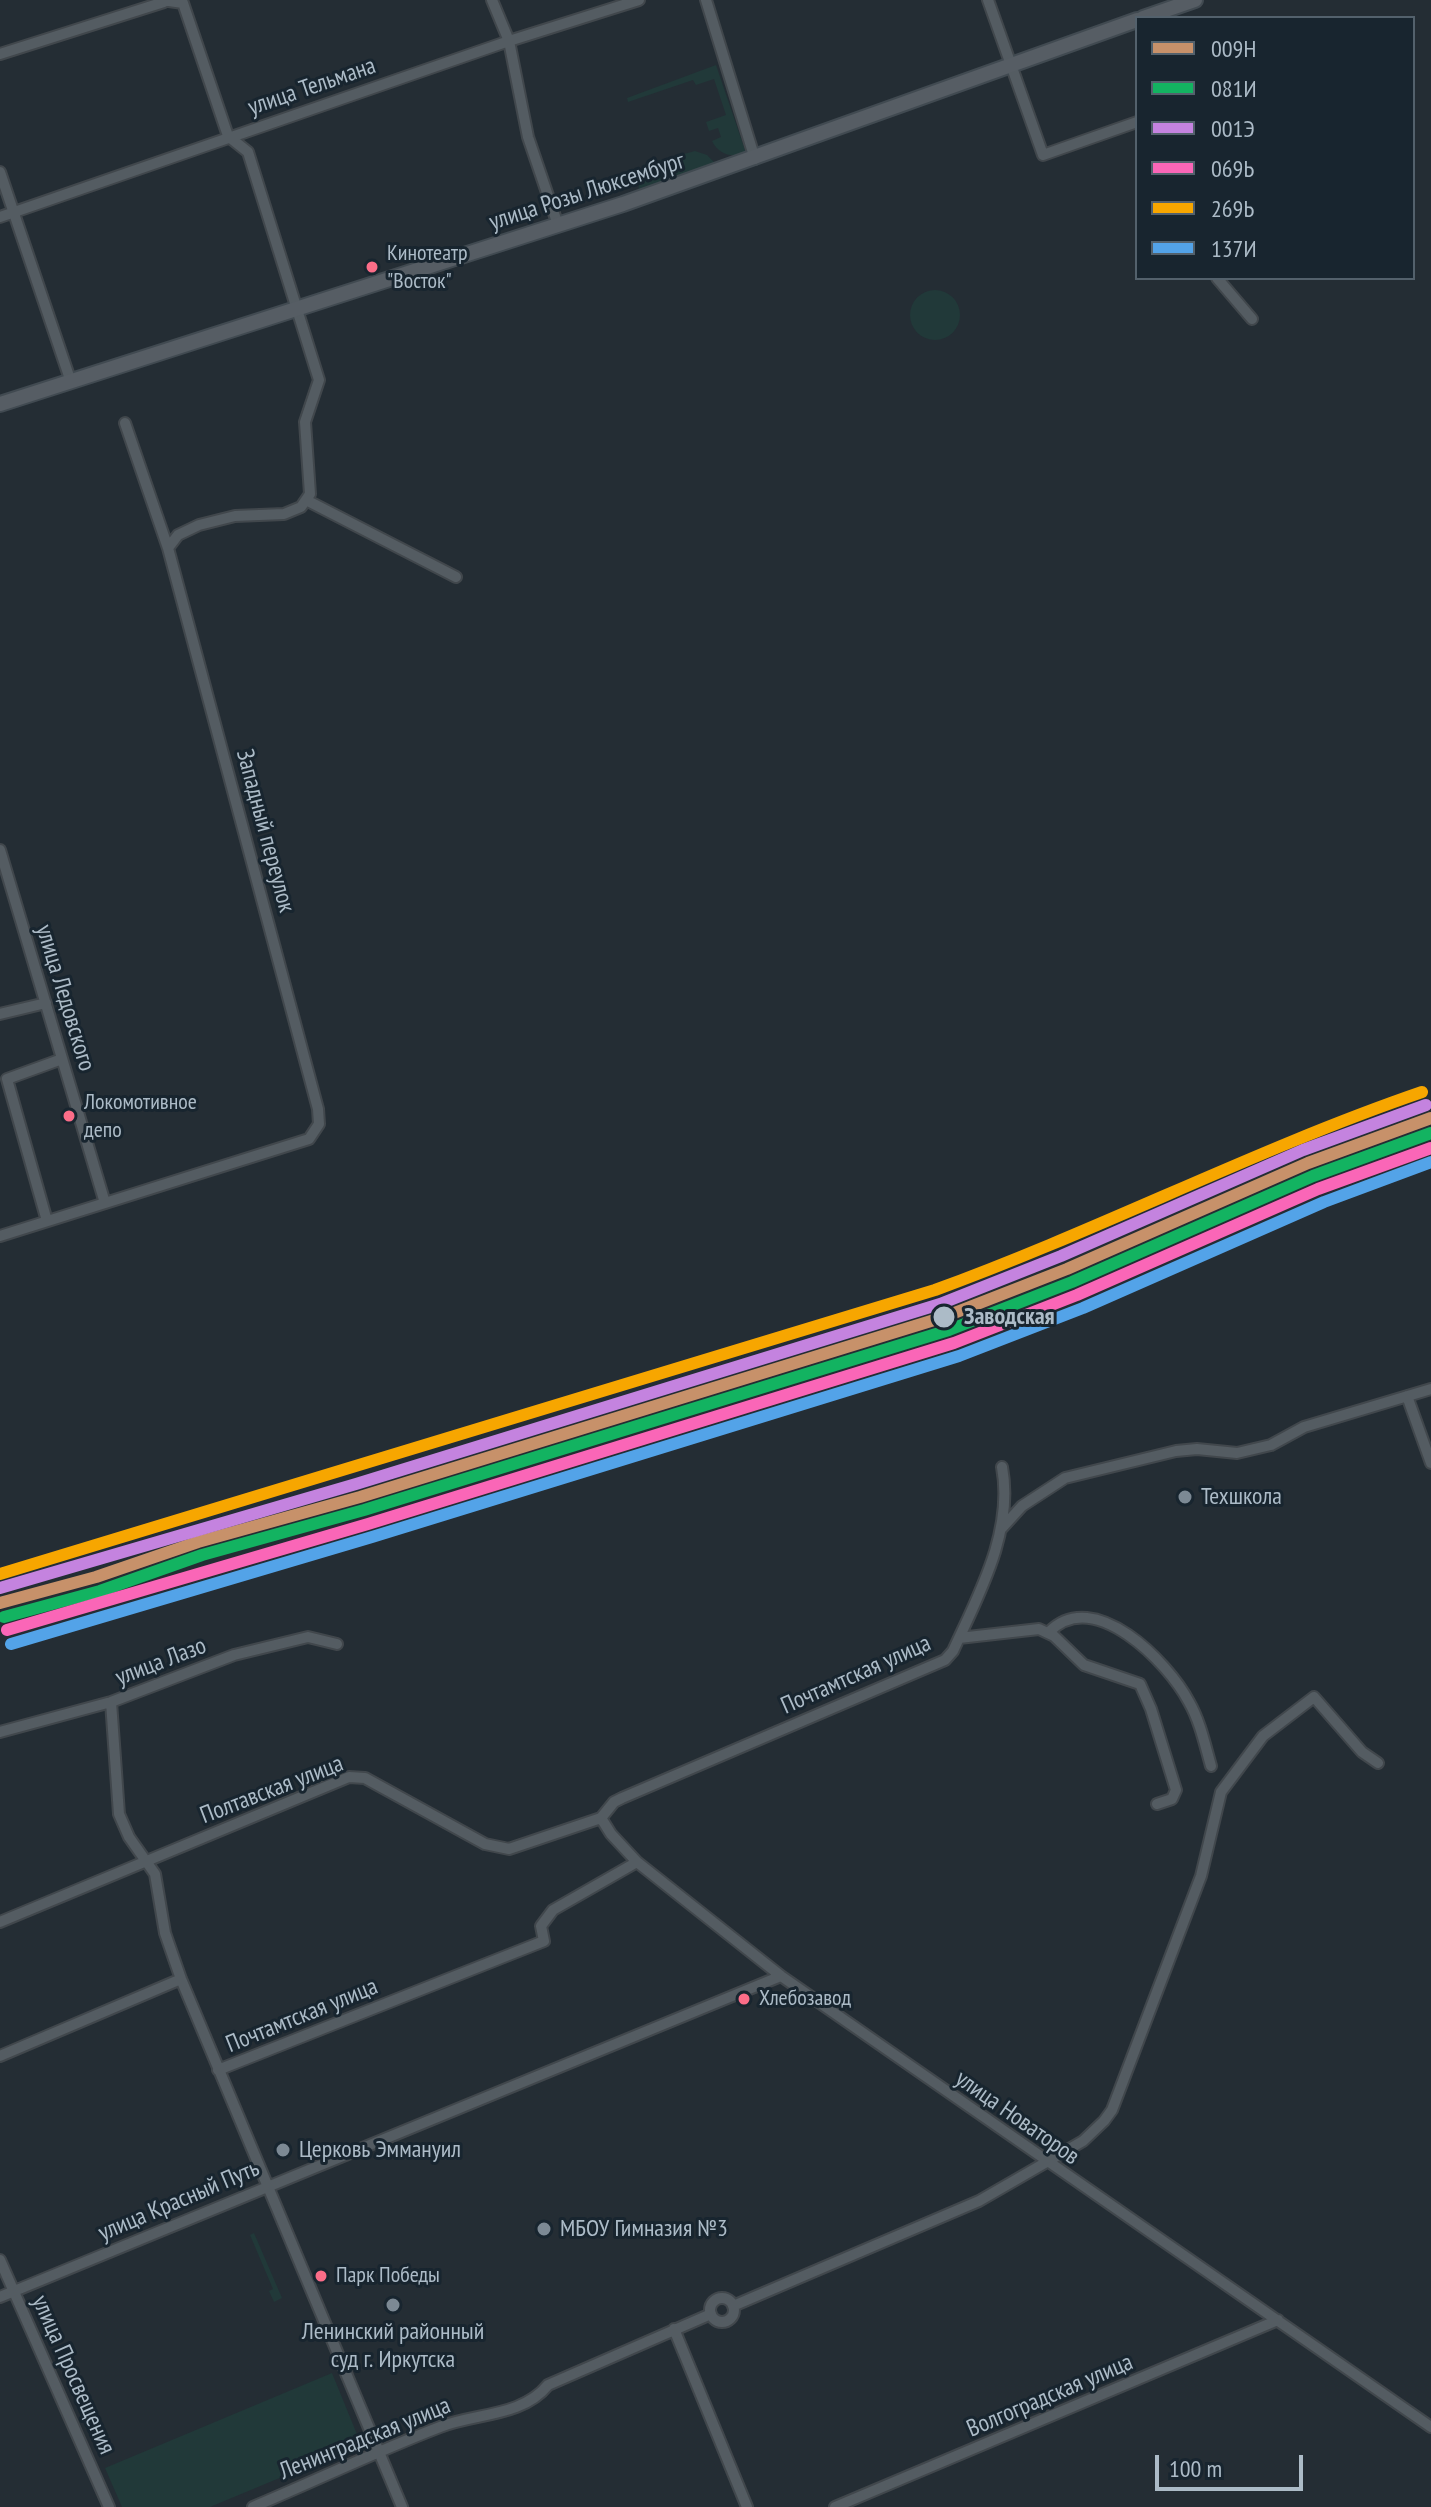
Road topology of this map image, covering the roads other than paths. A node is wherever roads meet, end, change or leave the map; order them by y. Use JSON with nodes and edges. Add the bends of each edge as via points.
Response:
{"nodes":[{"id":1,"x":492,"y":0,"type":"edge"},
{"id":2,"x":639,"y":0,"type":"edge"},
{"id":3,"x":706,"y":0,"type":"edge"},
{"id":4,"x":988,"y":0,"type":"edge"},
{"id":5,"x":1195,"y":0,"type":"edge"},
{"id":6,"x":163,"y":1,"type":"edge"},
{"id":7,"x":185,"y":1,"type":"edge"},
{"id":8,"x":1149,"y":16,"type":"edge"},
{"id":9,"x":1135,"y":21,"type":"edge"},
{"id":10,"x":509,"y":41,"type":"junction"},
{"id":11,"x":0,"y":54,"type":"edge"},
{"id":12,"x":1008,"y":64,"type":"junction"},
{"id":13,"x":1135,"y":123,"type":"edge"},
{"id":14,"x":228,"y":136,"type":"junction"},
{"id":15,"x":755,"y":159,"type":"junction"},
{"id":16,"x":0,"y":172,"type":"edge"},
{"id":17,"x":14,"y":212,"type":"junction"},
{"id":18,"x":0,"y":217,"type":"edge"},
{"id":19,"x":558,"y":225,"type":"junction"},
{"id":20,"x":1219,"y":280,"type":"edge"},
{"id":21,"x":297,"y":308,"type":"junction"},
{"id":22,"x":1252,"y":319,"type":"dead end"},
{"id":23,"x":71,"y":382,"type":"junction"},
{"id":24,"x":0,"y":404,"type":"edge"},
{"id":25,"x":125,"y":423,"type":"dead end"},
{"id":26,"x":306,"y":500,"type":"junction"},
{"id":27,"x":168,"y":548,"type":"junction"},
{"id":28,"x":456,"y":577,"type":"dead end"},
{"id":29,"x":0,"y":850,"type":"edge"},
{"id":30,"x":3,"y":871,"type":"edge"},
{"id":31,"x":46,"y":1003,"type":"junction"},
{"id":32,"x":0,"y":1014,"type":"edge"},
{"id":33,"x":62,"y":1059,"type":"junction"},
{"id":34,"x":105,"y":1203,"type":"junction"},
{"id":35,"x":47,"y":1221,"type":"junction"},
{"id":36,"x":0,"y":1236,"type":"edge"},
{"id":37,"x":1431,"y":1389,"type":"edge"},
{"id":38,"x":1407,"y":1396,"type":"junction"},
{"id":39,"x":1431,"y":1463,"type":"edge"},
{"id":40,"x":1002,"y":1467,"type":"dead end"},
{"id":41,"x":1001,"y":1530,"type":"junction"},
{"id":42,"x":1049,"y":1632,"type":"junction"},
{"id":43,"x":959,"y":1638,"type":"junction"},
{"id":44,"x":337,"y":1644,"type":"dead end"},
{"id":45,"x":111,"y":1702,"type":"junction"},
{"id":46,"x":0,"y":1732,"type":"edge"},
{"id":47,"x":1378,"y":1763,"type":"dead end"},
{"id":48,"x":1211,"y":1766,"type":"dead end"},
{"id":49,"x":1157,"y":1804,"type":"dead end"},
{"id":50,"x":601,"y":1818,"type":"junction"},
{"id":51,"x":147,"y":1861,"type":"junction"},
{"id":52,"x":637,"y":1862,"type":"junction"},
{"id":53,"x":0,"y":1922,"type":"edge"},
{"id":54,"x":781,"y":1976,"type":"junction"},
{"id":55,"x":181,"y":1979,"type":"junction"},
{"id":56,"x":0,"y":2056,"type":"edge"},
{"id":57,"x":218,"y":2070,"type":"junction"},
{"id":58,"x":1046,"y":2163,"type":"junction"},
{"id":59,"x":269,"y":2185,"type":"junction"},
{"id":60,"x":0,"y":2260,"type":"edge"},
{"id":61,"x":14,"y":2291,"type":"junction"},
{"id":62,"x":0,"y":2297,"type":"edge"},
{"id":63,"x":733,"y":2306,"type":"junction"},
{"id":64,"x":711,"y":2314,"type":"junction"},
{"id":65,"x":1278,"y":2320,"type":"junction"},
{"id":66,"x":674,"y":2329,"type":"junction"},
{"id":67,"x":1431,"y":2427,"type":"edge"},
{"id":68,"x":379,"y":2454,"type":"junction"},
{"id":69,"x":109,"y":2507,"type":"edge"},
{"id":70,"x":253,"y":2507,"type":"edge"},
{"id":71,"x":402,"y":2507,"type":"edge"},
{"id":72,"x":747,"y":2507,"type":"edge"},
{"id":73,"x":835,"y":2507,"type":"edge"}],
"edges":[{"from":1,"to":10,"type":"street"},
{"from":2,"to":10,"type":"street","name":"улица Тельмана"},
{"from":3,"to":15,"type":"street"},
{"from":4,"to":12,"type":"street"},
{"from":5,"to":8,"type":"main road","name":"улица Розы Люксембург"},
{"from":6,"to":7,"type":"street"},
{"from":6,"to":11,"type":"street"},
{"from":7,"to":14,"type":"street"},
{"from":9,"to":12,"type":"main road","name":"улица Розы Люксембург"},
{"from":10,"to":14,"type":"street","name":"улица Тельмана"},
{"from":10,"to":19,"type":"street","via":[[528,137]]},
{"from":12,"to":13,"type":"street","via":[[1043,155]]},
{"from":12,"to":15,"type":"main road","name":"улица Розы Люксембург"},
{"from":14,"to":17,"type":"street","name":"улица Тельмана"},
{"from":14,"to":21,"type":"street","via":[[248,152]]},
{"from":15,"to":19,"type":"main road","name":"улица Розы Люксембург"},
{"from":16,"to":17,"type":"street"},
{"from":17,"to":18,"type":"street","name":"улица Тельмана"},
{"from":17,"to":23,"type":"street"},
{"from":19,"to":21,"type":"main road","name":"улица Розы Люксембург"},
{"from":20,"to":22,"type":"street"},
{"from":21,"to":23,"type":"main road","name":"улица Розы Люксембург"},
{"from":21,"to":26,"type":"street","via":[[319,380],[305,422],[310,473]]},
{"from":23,"to":24,"type":"main road","name":"улица Розы Люксембург"},
{"from":25,"to":27,"type":"street","name":"Западный переулок"},
{"from":26,"to":27,"type":"street","via":[[284,514],[235,516],[199,525],[178,535]]},
{"from":26,"to":28,"type":"street"},
{"from":27,"to":34,"type":"street","name":"Западный переулок","via":[[319,1124],[309,1139]]},
{"from":29,"to":30,"type":"street","name":"улица Ледовского"},
{"from":30,"to":31,"type":"street","name":"улица Ледовского"},
{"from":31,"to":32,"type":"street"},
{"from":31,"to":33,"type":"street","name":"улица Ледовского"},
{"from":33,"to":34,"type":"street","name":"улица Ледовского"},
{"from":33,"to":35,"type":"street","via":[[7,1079]]},
{"from":34,"to":35,"type":"street"},
{"from":35,"to":36,"type":"street"},
{"from":37,"to":38,"type":"street"},
{"from":38,"to":39,"type":"street"},
{"from":38,"to":41,"type":"street","via":[[1304,1427],[1271,1445],[1237,1453],[1176,1451],[1065,1478],[1022,1506]]},
{"from":40,"to":41,"type":"street","name":"Почтамтская улица","via":[[1006,1488]]},
{"from":41,"to":43,"type":"street","name":"Почтамтская улица"},
{"from":42,"to":43,"type":"street"},
{"from":42,"to":48,"type":"street","via":[[1062,1621],[1083,1617],[1141,1643],[1191,1704]]},
{"from":42,"to":49,"type":"street","via":[[1084,1665],[1129,1677],[1144,1689],[1176,1790],[1172,1799]]},
{"from":43,"to":50,"type":"street","name":"Почтамтская улица","via":[[945,1660],[622,1798]]},
{"from":44,"to":45,"type":"street","name":"улица Лазо","via":[[308,1637],[234,1655]]},
{"from":45,"to":46,"type":"street","name":"улица Лазо"},
{"from":45,"to":51,"type":"street","via":[[119,1814]]},
{"from":47,"to":58,"type":"street","name":"Ленинградская улица","via":[[1314,1697],[1263,1736],[1221,1792],[1201,1876],[1112,2110],[1083,2141]]},
{"from":50,"to":51,"type":"street","name":"Полтавская улица","via":[[509,1849],[485,1844],[365,1778],[349,1777]]},
{"from":50,"to":52,"type":"street","name":"улица Новаторов"},
{"from":51,"to":53,"type":"street","name":"Полтавская улица"},
{"from":51,"to":55,"type":"street","via":[[161,1894],[165,1933]]},
{"from":52,"to":54,"type":"street","name":"улица Новаторов"},
{"from":52,"to":57,"type":"street","name":"Почтамтская улица","via":[[553,1910],[541,1926],[544,1941]]},
{"from":54,"to":58,"type":"street","name":"улица Новаторов"},
{"from":54,"to":59,"type":"street","name":"улица Красный Путь"},
{"from":55,"to":56,"type":"street"},
{"from":55,"to":57,"type":"street"},
{"from":57,"to":59,"type":"street"},
{"from":58,"to":63,"type":"street","name":"Ленинградская улица","via":[[979,2201]]},
{"from":58,"to":65,"type":"street","name":"улица Новаторов"},
{"from":59,"to":61,"type":"street","name":"улица Красный Путь"},
{"from":59,"to":68,"type":"street"},
{"from":60,"to":61,"type":"street","name":"улица Просвещения"},
{"from":61,"to":62,"type":"street","name":"улица Красный Путь"},
{"from":61,"to":69,"type":"street","name":"улица Просвещения"},
{"from":63,"to":64,"type":"street","name":"Ленинградская улица","via":[[726,2321]]},
{"from":63,"to":64,"type":"street","name":"Ленинградская улица","via":[[727,2299],[716,2299]]},
{"from":64,"to":66,"type":"street","name":"Ленинградская улица"},
{"from":65,"to":67,"type":"street","name":"улица Новаторов"},
{"from":65,"to":73,"type":"street","name":"Волгоградская улица"},
{"from":66,"to":68,"type":"street","name":"Ленинградская улица","via":[[548,2385],[508,2409],[442,2426]]},
{"from":66,"to":72,"type":"street"},
{"from":68,"to":70,"type":"street","name":"Ленинградская улица"},
{"from":68,"to":71,"type":"street"}]}
